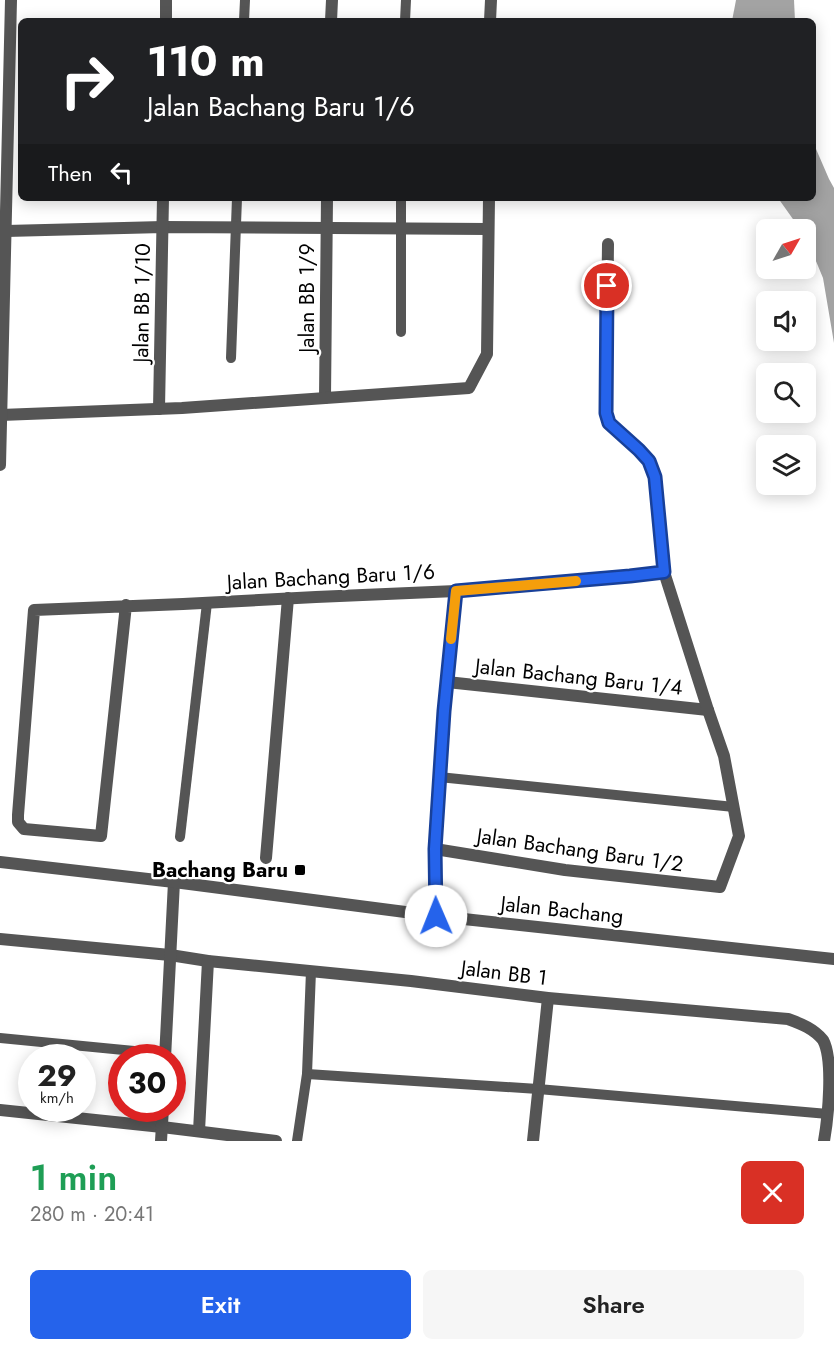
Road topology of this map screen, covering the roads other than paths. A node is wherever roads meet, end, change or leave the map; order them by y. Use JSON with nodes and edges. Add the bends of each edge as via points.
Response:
{"nodes":[{"id":1,"x":11,"y":0,"type":"edge"},
{"id":2,"x":166,"y":0,"type":"edge"},
{"id":3,"x":245,"y":0,"type":"edge"},
{"id":4,"x":332,"y":0,"type":"edge"},
{"id":5,"x":406,"y":0,"type":"edge"},
{"id":6,"x":491,"y":0,"type":"edge"},
{"id":7,"x":166,"y":18,"type":"edge"},
{"id":8,"x":244,"y":18,"type":"edge"},
{"id":9,"x":331,"y":18,"type":"edge"},
{"id":10,"x":405,"y":18,"type":"edge"},
{"id":11,"x":490,"y":18,"type":"edge"},
{"id":12,"x":163,"y":201,"type":"edge"},
{"id":13,"x":237,"y":201,"type":"edge"},
{"id":14,"x":327,"y":201,"type":"edge"},
{"id":15,"x":401,"y":201,"type":"edge"},
{"id":16,"x":489,"y":201,"type":"edge"},
{"id":17,"x":163,"y":227,"type":"junction"},
{"id":18,"x":236,"y":227,"type":"junction"},
{"id":19,"x":327,"y":228,"type":"junction"},
{"id":20,"x":401,"y":228,"type":"junction"},
{"id":21,"x":488,"y":229,"type":"junction"},
{"id":22,"x":6,"y":231,"type":"junction"},
{"id":23,"x":608,"y":244,"type":"dead end"},
{"id":24,"x":3,"y":245,"type":"edge"},
{"id":25,"x":401,"y":332,"type":"dead end"},
{"id":26,"x":231,"y":358,"type":"dead end"},
{"id":27,"x":325,"y":398,"type":"junction"},
{"id":28,"x":159,"y":409,"type":"junction"},
{"id":29,"x":1,"y":415,"type":"edge"},
{"id":30,"x":0,"y":465,"type":"edge"},
{"id":31,"x":664,"y":572,"type":"junction"},
{"id":32,"x":456,"y":591,"type":"junction"},
{"id":33,"x":288,"y":598,"type":"junction"},
{"id":34,"x":207,"y":603,"type":"junction"},
{"id":35,"x":126,"y":605,"type":"junction"},
{"id":36,"x":447,"y":682,"type":"junction"},
{"id":37,"x":708,"y":710,"type":"junction"},
{"id":38,"x":440,"y":777,"type":"junction"},
{"id":39,"x":734,"y":807,"type":"junction"},
{"id":40,"x":180,"y":837,"type":"dead end"},
{"id":41,"x":435,"y":849,"type":"junction"},
{"id":42,"x":266,"y":858,"type":"dead end"},
{"id":43,"x":0,"y":862,"type":"edge"},
{"id":44,"x":174,"y":882,"type":"junction"},
{"id":45,"x":436,"y":916,"type":"junction"},
{"id":46,"x":0,"y":939,"type":"edge"},
{"id":47,"x":170,"y":955,"type":"junction"},
{"id":48,"x":834,"y":959,"type":"edge"},
{"id":49,"x":208,"y":961,"type":"junction"},
{"id":50,"x":310,"y":971,"type":"junction"},
{"id":51,"x":548,"y":998,"type":"junction"},
{"id":52,"x":0,"y":1038,"type":"edge"},
{"id":53,"x":166,"y":1044,"type":"edge"},
{"id":54,"x":108,"y":1050,"type":"edge"},
{"id":55,"x":308,"y":1074,"type":"junction"},
{"id":56,"x":538,"y":1089,"type":"junction"},
{"id":57,"x":0,"y":1110,"type":"edge"},
{"id":58,"x":828,"y":1114,"type":"junction"},
{"id":59,"x":162,"y":1122,"type":"edge"},
{"id":60,"x":162,"y":1127,"type":"junction"},
{"id":61,"x":199,"y":1131,"type":"junction"},
{"id":62,"x":161,"y":1141,"type":"edge"},
{"id":63,"x":276,"y":1141,"type":"edge"},
{"id":64,"x":297,"y":1141,"type":"edge"},
{"id":65,"x":533,"y":1141,"type":"edge"},
{"id":66,"x":824,"y":1141,"type":"edge"}],
"edges":[{"from":1,"to":22,"type":"street"},
{"from":2,"to":7,"type":"street"},
{"from":3,"to":8,"type":"lane"},
{"from":4,"to":9,"type":"street"},
{"from":5,"to":10,"type":"lane"},
{"from":6,"to":11,"type":"street"},
{"from":12,"to":17,"type":"street","name":"Jalan BB 1/10"},
{"from":13,"to":18,"type":"lane"},
{"from":14,"to":19,"type":"street","name":"Jalan BB 1/9"},
{"from":15,"to":20,"type":"lane"},
{"from":16,"to":21,"type":"street"},
{"from":17,"to":18,"type":"street"},
{"from":17,"to":22,"type":"street"},
{"from":17,"to":28,"type":"street","name":"Jalan BB 1/10"},
{"from":18,"to":19,"type":"street"},
{"from":18,"to":26,"type":"lane"},
{"from":19,"to":20,"type":"street"},
{"from":19,"to":27,"type":"street","name":"Jalan BB 1/9"},
{"from":20,"to":21,"type":"street"},
{"from":20,"to":25,"type":"lane"},
{"from":21,"to":27,"type":"street","via":[[487,354],[469,388]]},
{"from":22,"to":24,"type":"street"},
{"from":23,"to":31,"type":"street","via":[[606,413],[609,423],[649,461],[655,477]]},
{"from":24,"to":29,"type":"street"},
{"from":27,"to":28,"type":"street"},
{"from":28,"to":29,"type":"street"},
{"from":29,"to":30,"type":"street"},
{"from":31,"to":32,"type":"street","name":"Jalan Bachang Baru 1/6"},
{"from":31,"to":37,"type":"street"},
{"from":32,"to":33,"type":"street","name":"Jalan Bachang Baru 1/6"},
{"from":32,"to":36,"type":"street"},
{"from":33,"to":34,"type":"street","name":"Jalan Bachang Baru 1/6"},
{"from":33,"to":42,"type":"street"},
{"from":34,"to":35,"type":"street","name":"Jalan Bachang Baru 1/6"},
{"from":34,"to":40,"type":"lane"},
{"from":35,"to":35,"type":"street","name":"Jalan Bachang Baru 1/6","via":[[101,836],[24,829],[18,822],[34,609]]},
{"from":36,"to":37,"type":"street","name":"Jalan Bachang Baru 1/4"},
{"from":36,"to":38,"type":"street"},
{"from":37,"to":39,"type":"street","via":[[724,756]]},
{"from":38,"to":39,"type":"lane"},
{"from":38,"to":41,"type":"street"},
{"from":39,"to":41,"type":"street","name":"Jalan Bachang Baru 1/2","via":[[739,836],[720,887],[565,870]]},
{"from":41,"to":45,"type":"street"},
{"from":43,"to":44,"type":"street","name":"Jalan Bachang"},
{"from":44,"to":45,"type":"street","name":"Jalan Bachang"},
{"from":44,"to":47,"type":"street"},
{"from":45,"to":48,"type":"street","name":"Jalan Bachang"},
{"from":46,"to":47,"type":"street","name":"Jalan BB 1"},
{"from":47,"to":49,"type":"street","name":"Jalan BB 1"},
{"from":47,"to":53,"type":"street"},
{"from":49,"to":50,"type":"street","name":"Jalan BB 1"},
{"from":49,"to":61,"type":"street"},
{"from":50,"to":51,"type":"street","name":"Jalan BB 1"},
{"from":50,"to":55,"type":"lane"},
{"from":51,"to":56,"type":"street"},
{"from":51,"to":58,"type":"street","name":"Jalan BB 1","via":[[788,1019],[808,1026],[825,1042],[831,1064]]},
{"from":52,"to":54,"type":"lane"},
{"from":55,"to":56,"type":"lane"},
{"from":55,"to":64,"type":"lane"},
{"from":56,"to":58,"type":"lane"},
{"from":56,"to":65,"type":"street"},
{"from":57,"to":60,"type":"street"},
{"from":58,"to":66,"type":"street","name":"Jalan BB 1"},
{"from":59,"to":60,"type":"street"},
{"from":60,"to":61,"type":"street"},
{"from":60,"to":62,"type":"street"},
{"from":61,"to":63,"type":"street"}]}
